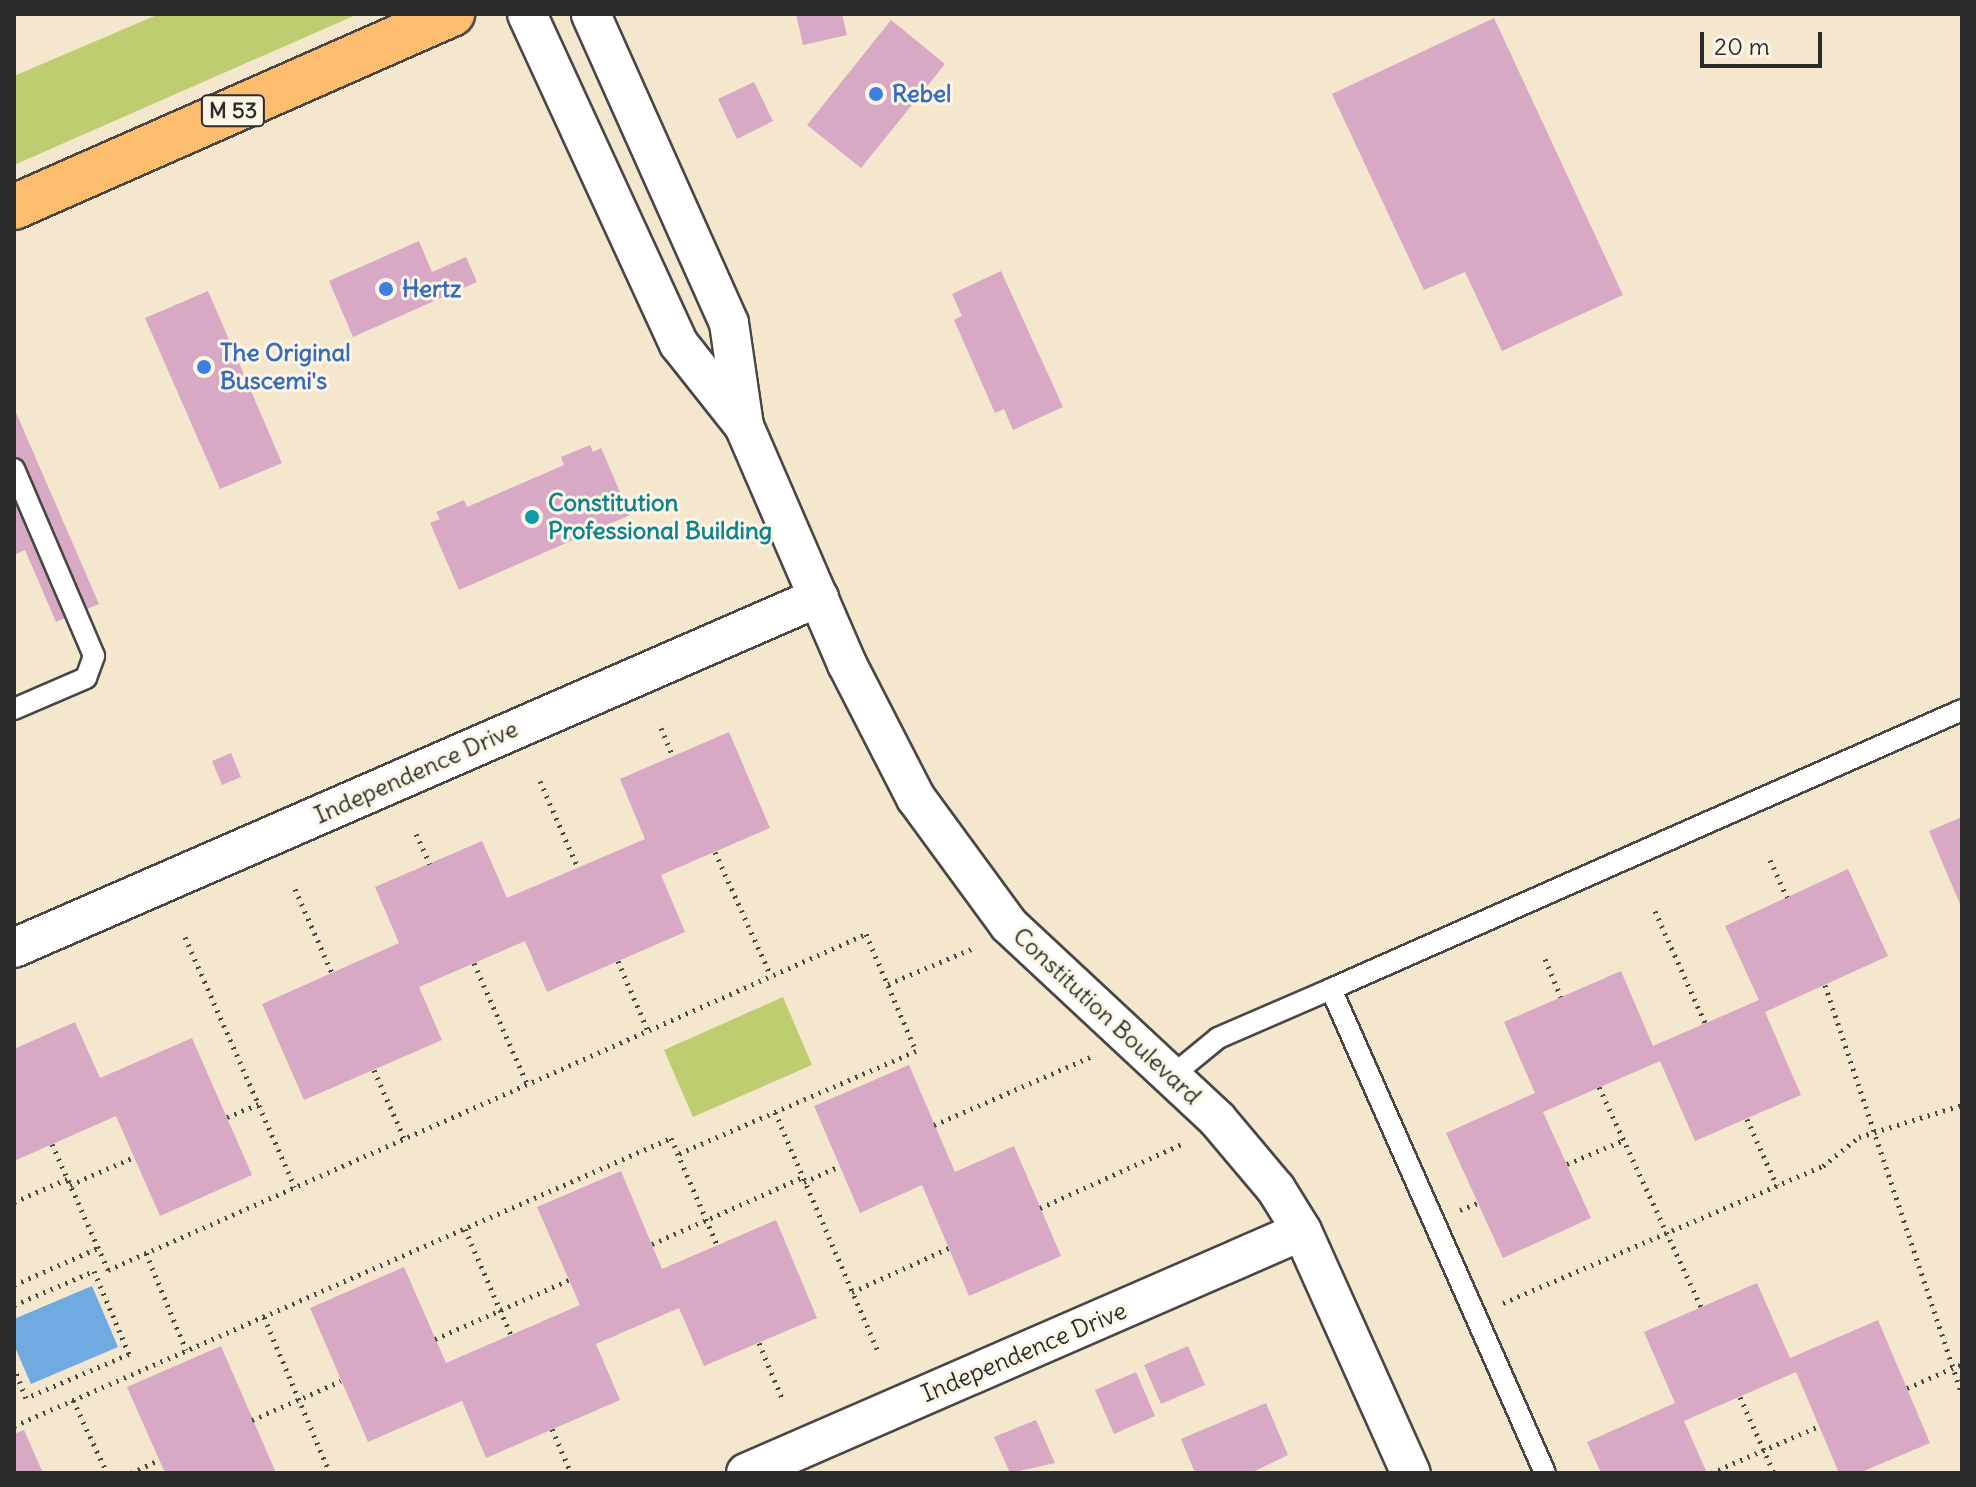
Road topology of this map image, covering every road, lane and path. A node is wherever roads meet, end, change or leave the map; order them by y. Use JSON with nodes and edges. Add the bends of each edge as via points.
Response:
{"nodes":[{"id":1,"x":452,"y":14,"type":"edge"},
{"id":2,"x":527,"y":14,"type":"edge"},
{"id":3,"x":591,"y":14,"type":"edge"},
{"id":4,"x":14,"y":207,"type":"edge"},
{"id":5,"x":684,"y":221,"type":"junction"},
{"id":6,"x":633,"y":244,"type":"junction"},
{"id":7,"x":744,"y":426,"type":"junction"},
{"id":8,"x":14,"y":469,"type":"edge"},
{"id":9,"x":819,"y":597,"type":"junction"},
{"id":10,"x":14,"y":709,"type":"edge"},
{"id":11,"x":1962,"y":710,"type":"edge"},
{"id":12,"x":661,"y":728,"type":"dead end"},
{"id":13,"x":673,"y":756,"type":"dead end"},
{"id":14,"x":540,"y":781,"type":"dead end"},
{"id":15,"x":416,"y":834,"type":"dead end"},
{"id":16,"x":715,"y":852,"type":"dead end"},
{"id":17,"x":1770,"y":860,"type":"dead end"},
{"id":18,"x":430,"y":864,"type":"dead end"},
{"id":19,"x":578,"y":868,"type":"dead end"},
{"id":20,"x":295,"y":889,"type":"dead end"},
{"id":21,"x":1787,"y":897,"type":"dead end"},
{"id":22,"x":1655,"y":911,"type":"dead end"},
{"id":23,"x":185,"y":937,"type":"dead end"},
{"id":24,"x":991,"y":941,"type":"dead end"},
{"id":25,"x":14,"y":948,"type":"edge"},
{"id":26,"x":1545,"y":959,"type":"dead end"},
{"id":27,"x":618,"y":961,"type":"dead end"},
{"id":28,"x":474,"y":963,"type":"dead end"},
{"id":29,"x":332,"y":973,"type":"dead end"},
{"id":30,"x":771,"y":976,"type":"junction"},
{"id":31,"x":888,"y":984,"type":"junction"},
{"id":32,"x":1825,"y":985,"type":"dead end"},
{"id":33,"x":1331,"y":989,"type":"junction"},
{"id":34,"x":1561,"y":997,"type":"dead end"},
{"id":35,"x":1705,"y":1023,"type":"dead end"},
{"id":36,"x":648,"y":1031,"type":"junction"},
{"id":37,"x":1101,"y":1052,"type":"dead end"},
{"id":38,"x":374,"y":1070,"type":"dead end"},
{"id":39,"x":1173,"y":1075,"type":"junction"},
{"id":40,"x":527,"y":1084,"type":"junction"},
{"id":41,"x":1599,"y":1087,"type":"dead end"},
{"id":42,"x":259,"y":1104,"type":"junction"},
{"id":43,"x":1962,"y":1105,"type":"edge"},
{"id":44,"x":775,"y":1112,"type":"junction"},
{"id":45,"x":227,"y":1117,"type":"dead end"},
{"id":46,"x":1747,"y":1119,"type":"dead end"},
{"id":47,"x":934,"y":1125,"type":"dead end"},
{"id":48,"x":1880,"y":1132,"type":"junction"},
{"id":49,"x":404,"y":1138,"type":"junction"},
{"id":50,"x":1196,"y":1138,"type":"dead end"},
{"id":51,"x":1624,"y":1140,"type":"junction"},
{"id":52,"x":52,"y":1144,"type":"dead end"},
{"id":53,"x":678,"y":1154,"type":"junction"},
{"id":54,"x":134,"y":1157,"type":"dead end"},
{"id":55,"x":1567,"y":1164,"type":"dead end"},
{"id":56,"x":840,"y":1166,"type":"dead end"},
{"id":57,"x":67,"y":1179,"type":"junction"},
{"id":58,"x":804,"y":1180,"type":"junction"},
{"id":59,"x":70,"y":1185,"type":"junction"},
{"id":60,"x":1777,"y":1186,"type":"junction"},
{"id":61,"x":295,"y":1187,"type":"junction"},
{"id":62,"x":14,"y":1202,"type":"edge"},
{"id":63,"x":1040,"y":1208,"type":"dead end"},
{"id":64,"x":706,"y":1220,"type":"junction"},
{"id":65,"x":465,"y":1229,"type":"junction"},
{"id":66,"x":1302,"y":1231,"type":"junction"},
{"id":67,"x":1668,"y":1232,"type":"junction"},
{"id":68,"x":652,"y":1244,"type":"dead end"},
{"id":69,"x":717,"y":1245,"type":"dead end"},
{"id":70,"x":98,"y":1248,"type":"junction"},
{"id":71,"x":949,"y":1248,"type":"dead end"},
{"id":72,"x":146,"y":1253,"type":"junction"},
{"id":73,"x":569,"y":1280,"type":"dead end"},
{"id":74,"x":14,"y":1285,"type":"edge"},
{"id":75,"x":852,"y":1292,"type":"junction"},
{"id":76,"x":14,"y":1305,"type":"edge"},
{"id":77,"x":1495,"y":1307,"type":"dead end"},
{"id":78,"x":1701,"y":1307,"type":"dead end"},
{"id":79,"x":501,"y":1311,"type":"junction"},
{"id":80,"x":264,"y":1317,"type":"junction"},
{"id":81,"x":511,"y":1335,"type":"dead end"},
{"id":82,"x":435,"y":1339,"type":"dead end"},
{"id":83,"x":759,"y":1343,"type":"dead end"},
{"id":84,"x":186,"y":1350,"type":"junction"},
{"id":85,"x":879,"y":1353,"type":"dead end"},
{"id":86,"x":1962,"y":1364,"type":"edge"},
{"id":87,"x":14,"y":1369,"type":"edge"},
{"id":88,"x":1952,"y":1369,"type":"junction"},
{"id":89,"x":341,"y":1381,"type":"dead end"},
{"id":90,"x":1907,"y":1388,"type":"dead end"},
{"id":91,"x":1962,"y":1394,"type":"edge"},
{"id":92,"x":1740,"y":1397,"type":"dead end"},
{"id":93,"x":782,"y":1398,"type":"dead end"},
{"id":94,"x":299,"y":1399,"type":"junction"},
{"id":95,"x":73,"y":1400,"type":"junction"},
{"id":96,"x":252,"y":1420,"type":"dead end"},
{"id":97,"x":14,"y":1426,"type":"edge"},
{"id":98,"x":1819,"y":1426,"type":"dead end"},
{"id":99,"x":552,"y":1429,"type":"dead end"},
{"id":100,"x":1764,"y":1450,"type":"junction"},
{"id":101,"x":159,"y":1460,"type":"dead end"},
{"id":102,"x":107,"y":1473,"type":"edge"},
{"id":103,"x":131,"y":1473,"type":"edge"},
{"id":104,"x":330,"y":1473,"type":"edge"},
{"id":105,"x":571,"y":1473,"type":"edge"},
{"id":106,"x":746,"y":1473,"type":"edge"},
{"id":107,"x":1411,"y":1473,"type":"edge"},
{"id":108,"x":1545,"y":1473,"type":"edge"},
{"id":109,"x":1711,"y":1473,"type":"edge"},
{"id":110,"x":1774,"y":1473,"type":"edge"}],
"edges":[{"from":1,"to":4,"type":"main road","number":"M 53"},
{"from":2,"to":6,"type":"street","name":"Constitution Boulevard"},
{"from":3,"to":5,"type":"street","name":"Constitution Boulevard"},
{"from":5,"to":6,"type":"street"},
{"from":5,"to":7,"type":"street","name":"Constitution Boulevard","via":[[729,323]]},
{"from":6,"to":7,"type":"street","name":"Constitution Boulevard","via":[[679,344]]},
{"from":7,"to":9,"type":"street","name":"Constitution Boulevard"},
{"from":8,"to":10,"type":"lane","via":[[94,656],[86,678]]},
{"from":9,"to":25,"type":"street","name":"Independence Drive"},
{"from":9,"to":39,"type":"street","name":"Constitution Boulevard","via":[[876,724],[957,862],[1070,987]]},
{"from":11,"to":33,"type":"lane"},
{"from":12,"to":13,"type":"path"},
{"from":14,"to":19,"type":"path"},
{"from":15,"to":18,"type":"path"},
{"from":16,"to":30,"type":"path"},
{"from":17,"to":21,"type":"path"},
{"from":20,"to":29,"type":"path"},
{"from":22,"to":35,"type":"path"},
{"from":23,"to":42,"type":"path"},
{"from":24,"to":31,"type":"path"},
{"from":26,"to":34,"type":"path"},
{"from":27,"to":36,"type":"path"},
{"from":28,"to":40,"type":"path"},
{"from":30,"to":31,"type":"path","via":[[866,934]]},
{"from":30,"to":36,"type":"path"},
{"from":31,"to":44,"type":"path","via":[[916,1051]]},
{"from":32,"to":48,"type":"path"},
{"from":33,"to":39,"type":"lane","via":[[1218,1038]]},
{"from":33,"to":108,"type":"lane"},
{"from":36,"to":40,"type":"path"},
{"from":37,"to":47,"type":"path"},
{"from":38,"to":49,"type":"path"},
{"from":39,"to":66,"type":"street","name":"Constitution Boulevard","via":[[1247,1151]]},
{"from":40,"to":49,"type":"path"},
{"from":41,"to":51,"type":"path"},
{"from":42,"to":45,"type":"path"},
{"from":42,"to":61,"type":"path"},
{"from":43,"to":48,"type":"path"},
{"from":44,"to":53,"type":"path"},
{"from":44,"to":58,"type":"path"},
{"from":46,"to":60,"type":"path"},
{"from":48,"to":60,"type":"path"},
{"from":48,"to":88,"type":"path"},
{"from":49,"to":61,"type":"path"},
{"from":50,"to":63,"type":"path"},
{"from":51,"to":55,"type":"path"},
{"from":51,"to":67,"type":"path"},
{"from":52,"to":57,"type":"path"},
{"from":53,"to":64,"type":"path"},
{"from":53,"to":65,"type":"path","via":[[671,1138]]},
{"from":54,"to":59,"type":"path"},
{"from":56,"to":58,"type":"path"},
{"from":57,"to":59,"type":"path"},
{"from":57,"to":62,"type":"path"},
{"from":58,"to":64,"type":"path"},
{"from":58,"to":75,"type":"path"},
{"from":59,"to":70,"type":"path"},
{"from":60,"to":67,"type":"path"},
{"from":61,"to":72,"type":"path"},
{"from":64,"to":68,"type":"path"},
{"from":64,"to":69,"type":"path"},
{"from":65,"to":79,"type":"path"},
{"from":65,"to":80,"type":"path"},
{"from":66,"to":106,"type":"street","name":"Independence Drive"},
{"from":66,"to":107,"type":"street","name":"Constitution Boulevard"},
{"from":67,"to":77,"type":"path"},
{"from":67,"to":78,"type":"path"},
{"from":70,"to":72,"type":"path","via":[[108,1270]]},
{"from":70,"to":74,"type":"path"},
{"from":71,"to":75,"type":"path"},
{"from":72,"to":84,"type":"path"},
{"from":73,"to":79,"type":"path"},
{"from":75,"to":85,"type":"path"},
{"from":76,"to":87,"type":"path","via":[[94,1271],[129,1354],[26,1398]]},
{"from":79,"to":81,"type":"path"},
{"from":79,"to":82,"type":"path"},
{"from":80,"to":84,"type":"path"},
{"from":80,"to":94,"type":"path"},
{"from":83,"to":93,"type":"path"},
{"from":84,"to":95,"type":"path"},
{"from":86,"to":88,"type":"path"},
{"from":88,"to":90,"type":"path"},
{"from":88,"to":91,"type":"path"},
{"from":89,"to":94,"type":"path"},
{"from":92,"to":100,"type":"path"},
{"from":94,"to":96,"type":"path"},
{"from":94,"to":104,"type":"path"},
{"from":95,"to":97,"type":"path"},
{"from":95,"to":102,"type":"path"},
{"from":98,"to":100,"type":"path"},
{"from":99,"to":105,"type":"path"},
{"from":100,"to":109,"type":"path"},
{"from":100,"to":110,"type":"path"},
{"from":101,"to":103,"type":"path"}]}
